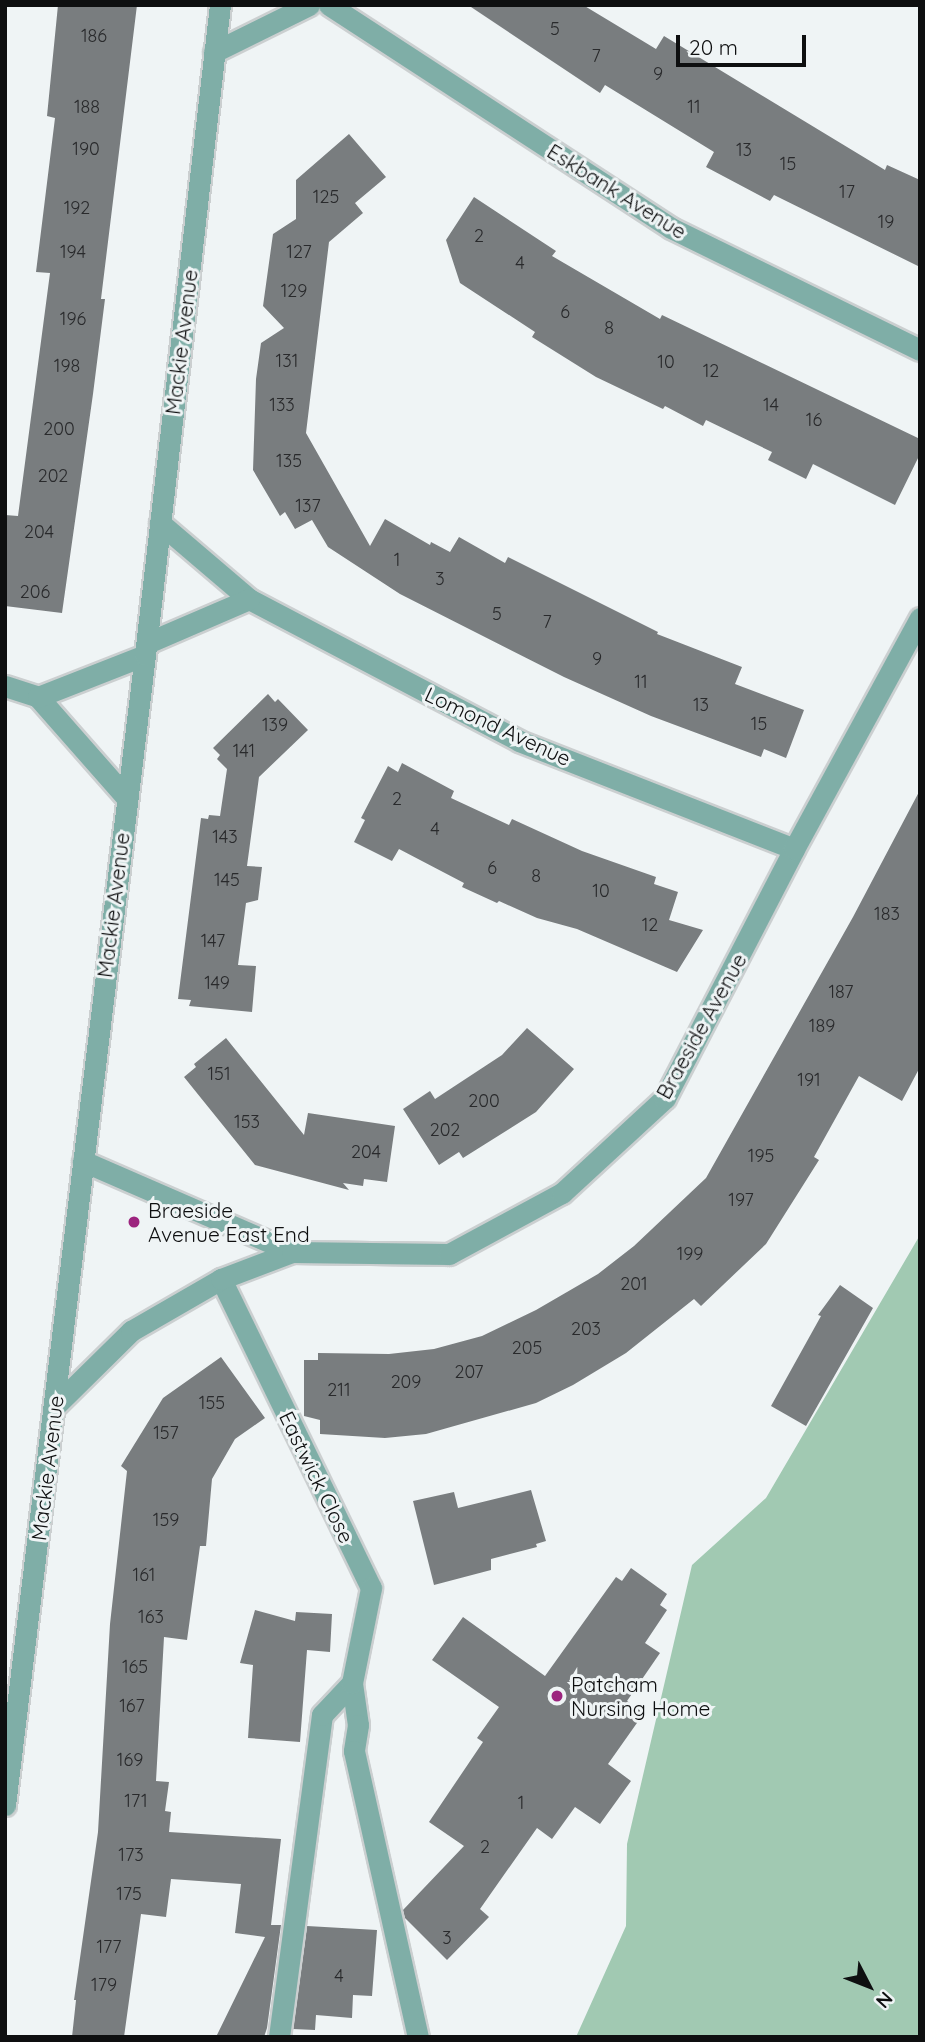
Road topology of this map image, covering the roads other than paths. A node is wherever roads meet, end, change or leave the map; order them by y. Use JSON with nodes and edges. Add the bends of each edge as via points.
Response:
{"nodes":[{"id":1,"x":220,"y":5,"type":"edge"},
{"id":2,"x":309,"y":5,"type":"edge"},
{"id":3,"x":329,"y":5,"type":"edge"},
{"id":4,"x":214,"y":52,"type":"junction"},
{"id":5,"x":920,"y":351,"type":"edge"},
{"id":6,"x":160,"y":523,"type":"junction"},
{"id":7,"x":249,"y":599,"type":"junction"},
{"id":8,"x":920,"y":618,"type":"edge"},
{"id":9,"x":146,"y":649,"type":"junction"},
{"id":10,"x":5,"y":687,"type":"edge"},
{"id":11,"x":38,"y":697,"type":"junction"},
{"id":12,"x":126,"y":797,"type":"junction"},
{"id":13,"x":794,"y":849,"type":"junction"},
{"id":14,"x":83,"y":1161,"type":"junction"},
{"id":15,"x":292,"y":1252,"type":"junction"},
{"id":16,"x":220,"y":1279,"type":"junction"},
{"id":17,"x":55,"y":1406,"type":"junction"},
{"id":18,"x":352,"y":1683,"type":"junction"},
{"id":19,"x":5,"y":1805,"type":"edge"},
{"id":20,"x":279,"y":2037,"type":"edge"},
{"id":21,"x":418,"y":2037,"type":"edge"}],
"edges":[{"from":1,"to":4,"type":"street","name":"Mackie Avenue"},
{"from":2,"to":4,"type":"street"},
{"from":3,"to":5,"type":"street","name":"Eskbank Avenue","via":[[671,228]]},
{"from":4,"to":6,"type":"street","name":"Mackie Avenue"},
{"from":6,"to":7,"type":"street","name":"Lomond Avenue"},
{"from":6,"to":9,"type":"street","name":"Mackie Avenue"},
{"from":7,"to":9,"type":"street"},
{"from":7,"to":13,"type":"street","name":"Lomond Avenue","via":[[519,741]]},
{"from":8,"to":13,"type":"street","name":"Braeside Avenue"},
{"from":9,"to":11,"type":"street"},
{"from":9,"to":12,"type":"street","name":"Mackie Avenue"},
{"from":10,"to":11,"type":"street"},
{"from":11,"to":12,"type":"street"},
{"from":12,"to":14,"type":"street","name":"Mackie Avenue"},
{"from":13,"to":15,"type":"street","name":"Braeside Avenue","via":[[665,1098],[562,1193],[449,1254]]},
{"from":14,"to":15,"type":"street","name":"Braeside Avenue"},
{"from":14,"to":17,"type":"street","name":"Mackie Avenue"},
{"from":15,"to":16,"type":"street","name":"Braeside Avenue"},
{"from":16,"to":17,"type":"street","name":"Braeside Avenue","via":[[131,1331]]},
{"from":16,"to":18,"type":"street","name":"Eastwick Close","via":[[371,1588]]},
{"from":17,"to":19,"type":"street","name":"Mackie Avenue"},
{"from":18,"to":20,"type":"street","via":[[322,1715]]},
{"from":18,"to":21,"type":"street","via":[[358,1726],[354,1751]]}]}
